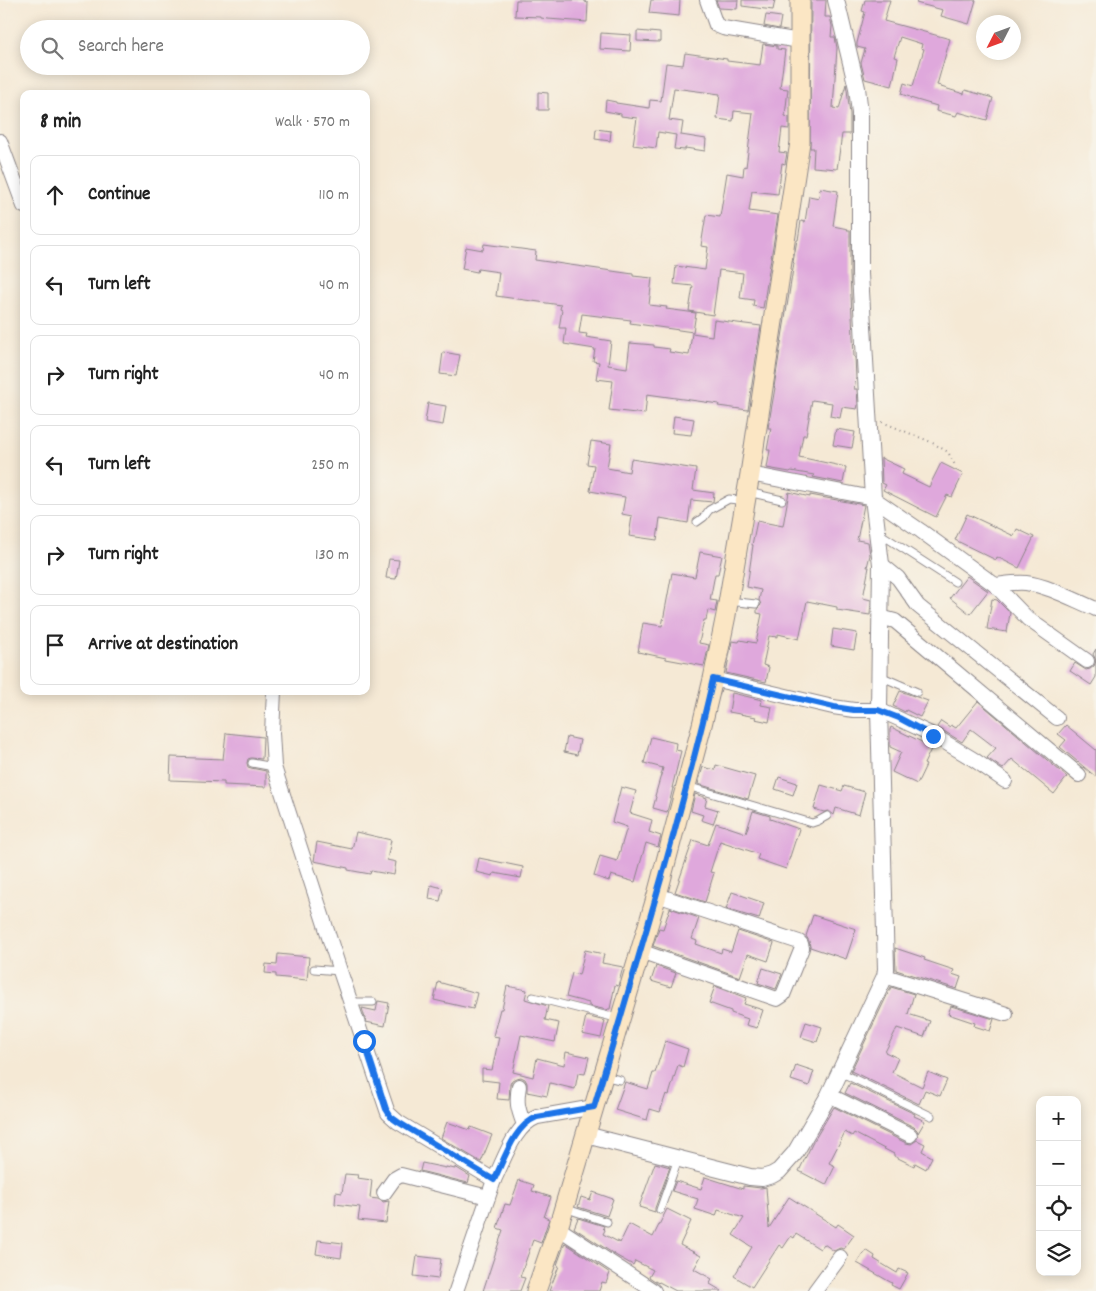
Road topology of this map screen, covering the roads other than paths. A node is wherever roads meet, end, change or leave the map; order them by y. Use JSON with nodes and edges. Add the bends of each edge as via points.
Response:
{"nodes":[{"id":1,"x":707,"y":0,"type":"edge"},
{"id":2,"x":800,"y":0,"type":"edge"},
{"id":3,"x":836,"y":0,"type":"edge"},
{"id":4,"x":800,"y":41,"type":"junction"},
{"id":5,"x":0,"y":141,"type":"edge"},
{"id":6,"x":20,"y":195,"type":"edge"},
{"id":7,"x":748,"y":489,"type":"junction"},
{"id":8,"x":873,"y":498,"type":"junction"},
{"id":9,"x":782,"y":500,"type":"dead end"},
{"id":10,"x":697,"y":522,"type":"dead end"},
{"id":11,"x":877,"y":532,"type":"junction"},
{"id":12,"x":880,"y":564,"type":"junction"},
{"id":13,"x":955,"y":582,"type":"dead end"},
{"id":14,"x":995,"y":585,"type":"junction"},
{"id":15,"x":728,"y":601,"type":"junction"},
{"id":16,"x":756,"y":604,"type":"dead end"},
{"id":17,"x":1096,"y":609,"type":"edge"},
{"id":18,"x":880,"y":617,"type":"junction"},
{"id":19,"x":1087,"y":661,"type":"dead end"},
{"id":20,"x":879,"y":676,"type":"junction"},
{"id":21,"x":713,"y":679,"type":"junction"},
{"id":22,"x":917,"y":692,"type":"dead end"},
{"id":23,"x":274,"y":695,"type":"edge"},
{"id":24,"x":878,"y":710,"type":"junction"},
{"id":25,"x":1057,"y":718,"type":"dead end"},
{"id":26,"x":252,"y":763,"type":"dead end"},
{"id":27,"x":274,"y":768,"type":"junction"},
{"id":28,"x":1079,"y":775,"type":"dead end"},
{"id":29,"x":1005,"y":781,"type":"dead end"},
{"id":30,"x":686,"y":786,"type":"junction"},
{"id":31,"x":827,"y":816,"type":"dead end"},
{"id":32,"x":657,"y":895,"type":"junction"},
{"id":33,"x":640,"y":951,"type":"junction"},
{"id":34,"x":314,"y":969,"type":"dead end"},
{"id":35,"x":340,"y":971,"type":"junction"},
{"id":36,"x":884,"y":976,"type":"junction"},
{"id":37,"x":532,"y":997,"type":"dead end"},
{"id":38,"x":350,"y":1002,"type":"junction"},
{"id":39,"x":373,"y":1002,"type":"dead end"},
{"id":40,"x":1006,"y":1014,"type":"dead end"},
{"id":41,"x":620,"y":1019,"type":"junction"},
{"id":42,"x":839,"y":1072,"type":"junction"},
{"id":43,"x":519,"y":1086,"type":"dead end"},
{"id":44,"x":828,"y":1095,"type":"junction"},
{"id":45,"x":594,"y":1107,"type":"junction"},
{"id":46,"x":931,"y":1116,"type":"dead end"},
{"id":47,"x":524,"y":1125,"type":"junction"},
{"id":48,"x":586,"y":1135,"type":"junction"},
{"id":49,"x":910,"y":1135,"type":"dead end"},
{"id":50,"x":678,"y":1159,"type":"junction"},
{"id":51,"x":494,"y":1180,"type":"junction"},
{"id":52,"x":384,"y":1193,"type":"dead end"},
{"id":53,"x":488,"y":1197,"type":"junction"},
{"id":54,"x":564,"y":1208,"type":"junction"},
{"id":55,"x":660,"y":1210,"type":"dead end"},
{"id":56,"x":606,"y":1222,"type":"dead end"},
{"id":57,"x":558,"y":1228,"type":"junction"},
{"id":58,"x":840,"y":1258,"type":"dead end"},
{"id":59,"x":637,"y":1286,"type":"edge"},
{"id":60,"x":456,"y":1291,"type":"edge"},
{"id":61,"x":536,"y":1291,"type":"edge"},
{"id":62,"x":654,"y":1291,"type":"edge"},
{"id":63,"x":815,"y":1291,"type":"edge"}],
"edges":[{"from":1,"to":4,"type":"street","via":[[716,25]]},
{"from":2,"to":4,"type":"main road"},
{"from":3,"to":8,"type":"street","via":[[860,113],[860,274]]},
{"from":4,"to":7,"type":"main road","via":[[800,142]]},
{"from":5,"to":6,"type":"street"},
{"from":7,"to":8,"type":"street"},
{"from":7,"to":9,"type":"lane"},
{"from":7,"to":10,"type":"lane","via":[[709,510]]},
{"from":7,"to":15,"type":"main road"},
{"from":8,"to":11,"type":"street"},
{"from":8,"to":14,"type":"street"},
{"from":11,"to":12,"type":"street"},
{"from":11,"to":13,"type":"lane"},
{"from":12,"to":18,"type":"street"},
{"from":12,"to":25,"type":"street","via":[[898,578],[918,606]]},
{"from":14,"to":17,"type":"street","via":[[1026,583]]},
{"from":14,"to":19,"type":"street","via":[[1028,619]]},
{"from":15,"to":16,"type":"lane"},
{"from":15,"to":21,"type":"main road"},
{"from":18,"to":20,"type":"street"},
{"from":18,"to":28,"type":"street","via":[[895,621]]},
{"from":20,"to":22,"type":"lane"},
{"from":20,"to":24,"type":"street"},
{"from":21,"to":24,"type":"street","via":[[834,707]]},
{"from":21,"to":30,"type":"main road"},
{"from":23,"to":27,"type":"street"},
{"from":24,"to":29,"type":"street","via":[[973,758]]},
{"from":24,"to":36,"type":"street"},
{"from":26,"to":27,"type":"lane"},
{"from":27,"to":35,"type":"street"},
{"from":30,"to":31,"type":"lane","via":[[812,823]]},
{"from":30,"to":32,"type":"main road"},
{"from":32,"to":33,"type":"main road"},
{"from":32,"to":33,"type":"street","via":[[799,942],[802,948],[783,995],[777,999]]},
{"from":33,"to":41,"type":"main road"},
{"from":34,"to":35,"type":"lane"},
{"from":35,"to":38,"type":"street"},
{"from":36,"to":40,"type":"street"},
{"from":36,"to":42,"type":"street"},
{"from":37,"to":41,"type":"lane"},
{"from":38,"to":39,"type":"lane"},
{"from":38,"to":51,"type":"street","via":[[388,1113]]},
{"from":41,"to":45,"type":"main road","via":[[612,1078]]},
{"from":42,"to":44,"type":"street"},
{"from":42,"to":46,"type":"lane"},
{"from":43,"to":47,"type":"street","via":[[517,1106]]},
{"from":44,"to":49,"type":"street"},
{"from":44,"to":50,"type":"street","via":[[795,1153],[772,1175],[750,1178]]},
{"from":45,"to":47,"type":"street","via":[[537,1117]]},
{"from":45,"to":48,"type":"main road"},
{"from":47,"to":51,"type":"street","via":[[516,1134]]},
{"from":48,"to":50,"type":"street"},
{"from":48,"to":54,"type":"main road"},
{"from":50,"to":55,"type":"lane"},
{"from":51,"to":53,"type":"street"},
{"from":52,"to":53,"type":"street","via":[[401,1175]]},
{"from":53,"to":60,"type":"street"},
{"from":54,"to":56,"type":"lane"},
{"from":54,"to":57,"type":"main road"},
{"from":57,"to":59,"type":"street"},
{"from":57,"to":61,"type":"main road"},
{"from":58,"to":63,"type":"street"},
{"from":59,"to":62,"type":"street"}]}
